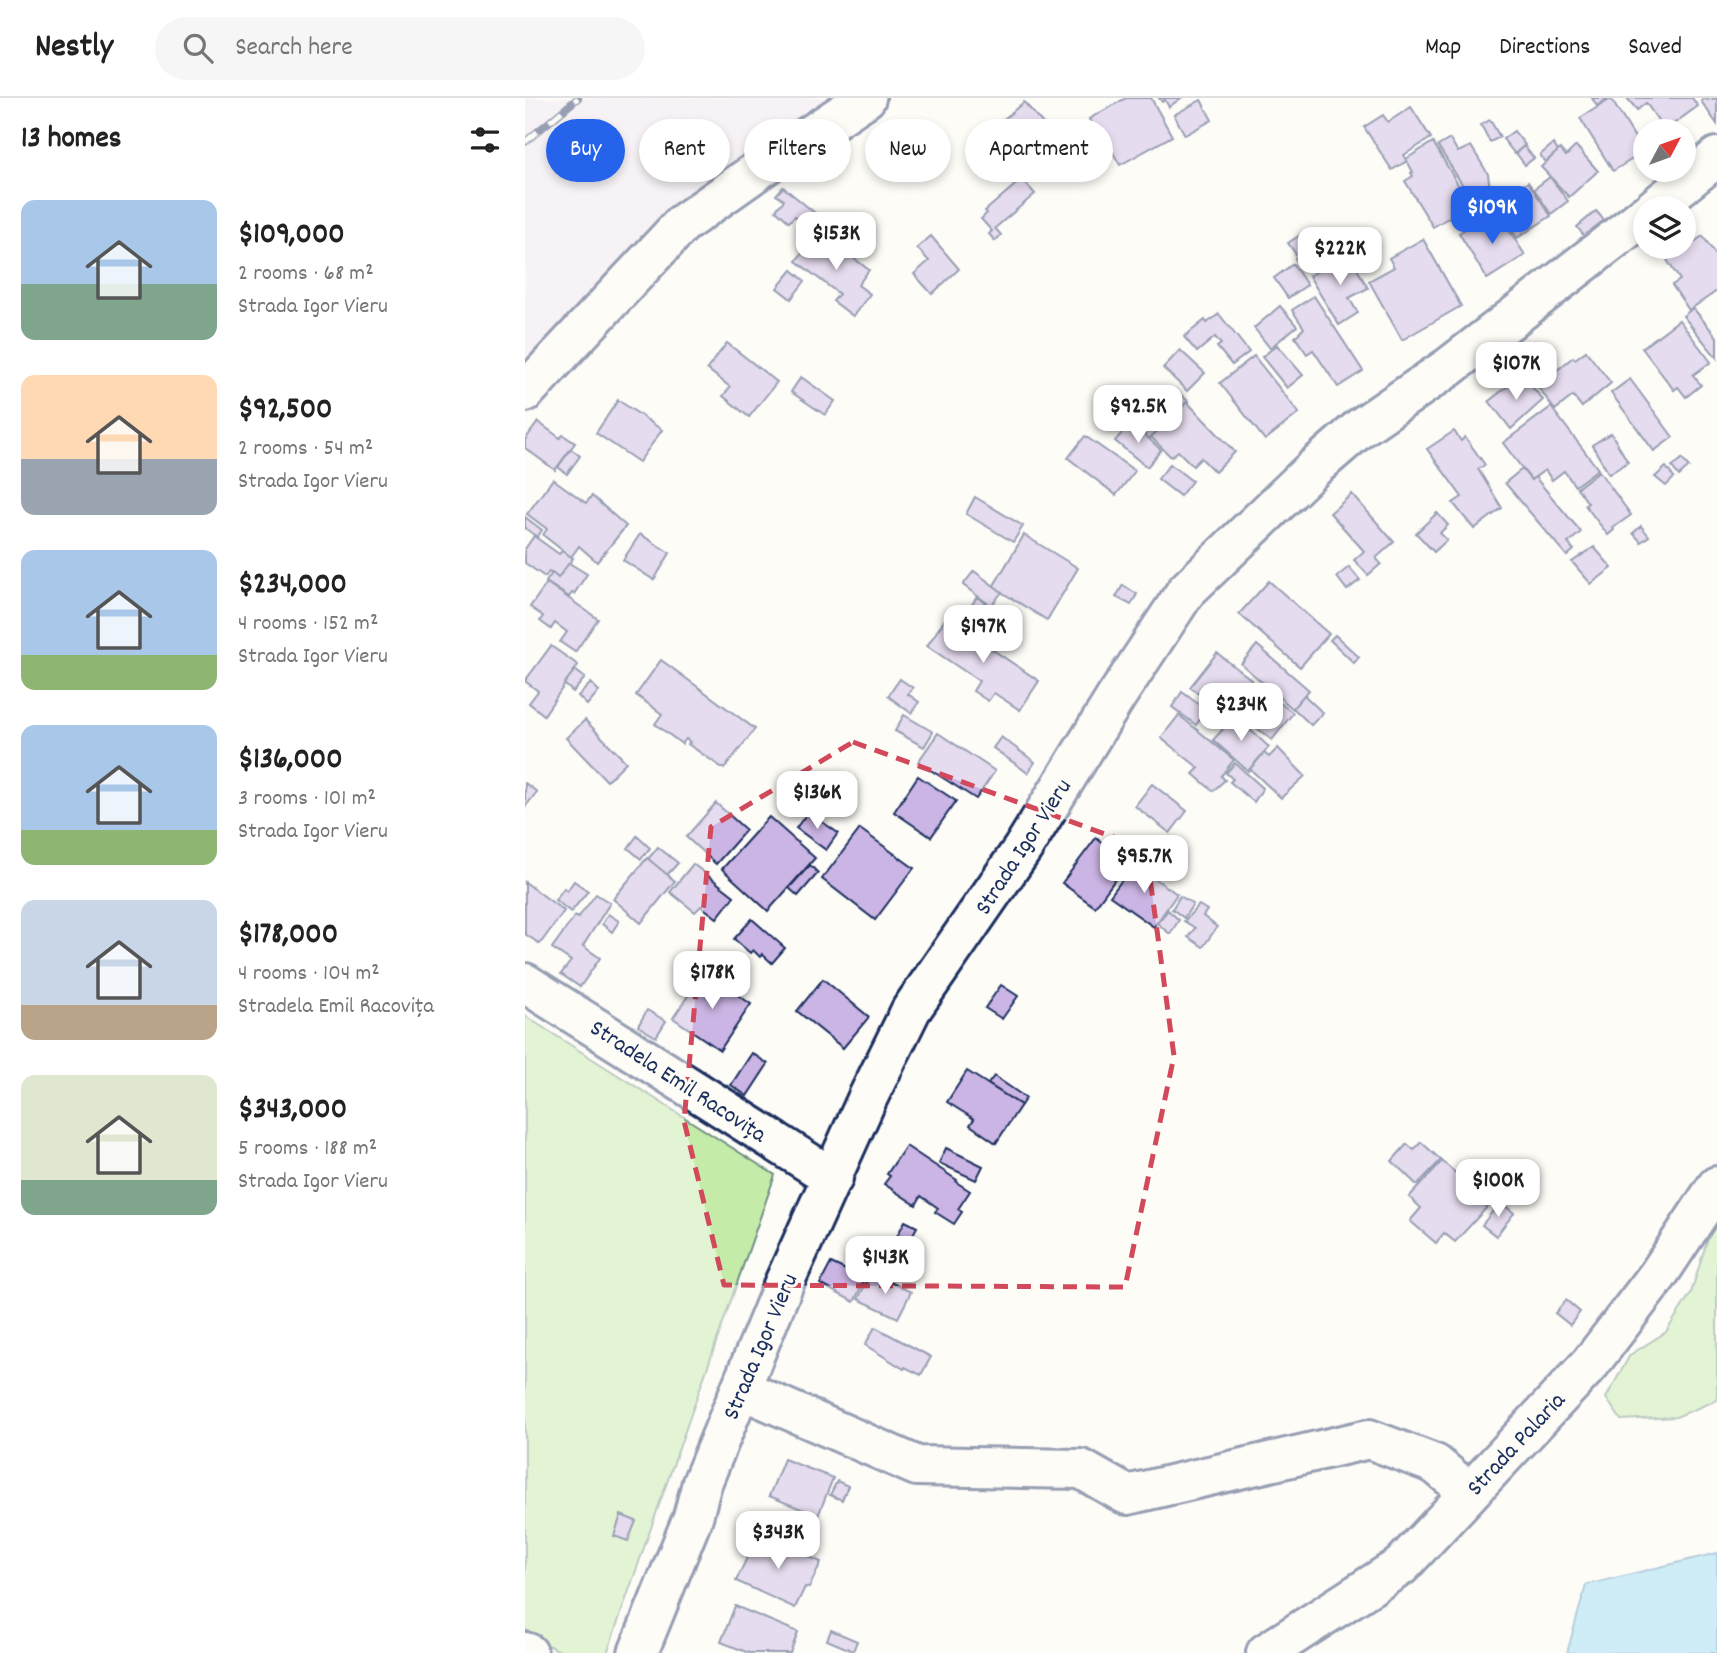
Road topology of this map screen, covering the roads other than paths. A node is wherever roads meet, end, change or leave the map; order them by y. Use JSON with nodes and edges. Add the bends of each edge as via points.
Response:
{"nodes":[{"id":1,"x":866,"y":98,"type":"edge"},
{"id":2,"x":1717,"y":157,"type":"edge"},
{"id":3,"x":1669,"y":196,"type":"edge"},
{"id":4,"x":1633,"y":224,"type":"edge"},
{"id":5,"x":525,"y":392,"type":"edge"},
{"id":6,"x":525,"y":983,"type":"edge"},
{"id":7,"x":832,"y":1178,"type":"junction"},
{"id":8,"x":1717,"y":1186,"type":"edge"},
{"id":9,"x":741,"y":1389,"type":"junction"},
{"id":10,"x":1469,"y":1492,"type":"junction"},
{"id":11,"x":638,"y":1653,"type":"edge"},
{"id":12,"x":1266,"y":1653,"type":"edge"}],
"edges":[{"from":1,"to":5,"type":"street","via":[[682,224]]},
{"from":2,"to":3,"type":"street"},
{"from":4,"to":7,"type":"street","name":"Strada Igor Vieru","via":[[1449,367],[1360,428],[1187,591],[1023,848],[911,1010]]},
{"from":6,"to":7,"type":"street","name":"Stradela Emil Racovița"},
{"from":7,"to":9,"type":"street","name":"Strada Igor Vieru"},
{"from":8,"to":10,"type":"street","name":"Strada Palaria","via":[[1658,1276],[1590,1364]]},
{"from":9,"to":10,"type":"street","via":[[917,1466],[1081,1469],[1127,1495],[1369,1439],[1435,1464]]},
{"from":9,"to":11,"type":"street","name":"Strada Igor Vieru"},
{"from":10,"to":12,"type":"street","name":"Strada Palaria","via":[[1401,1566]]}]}
